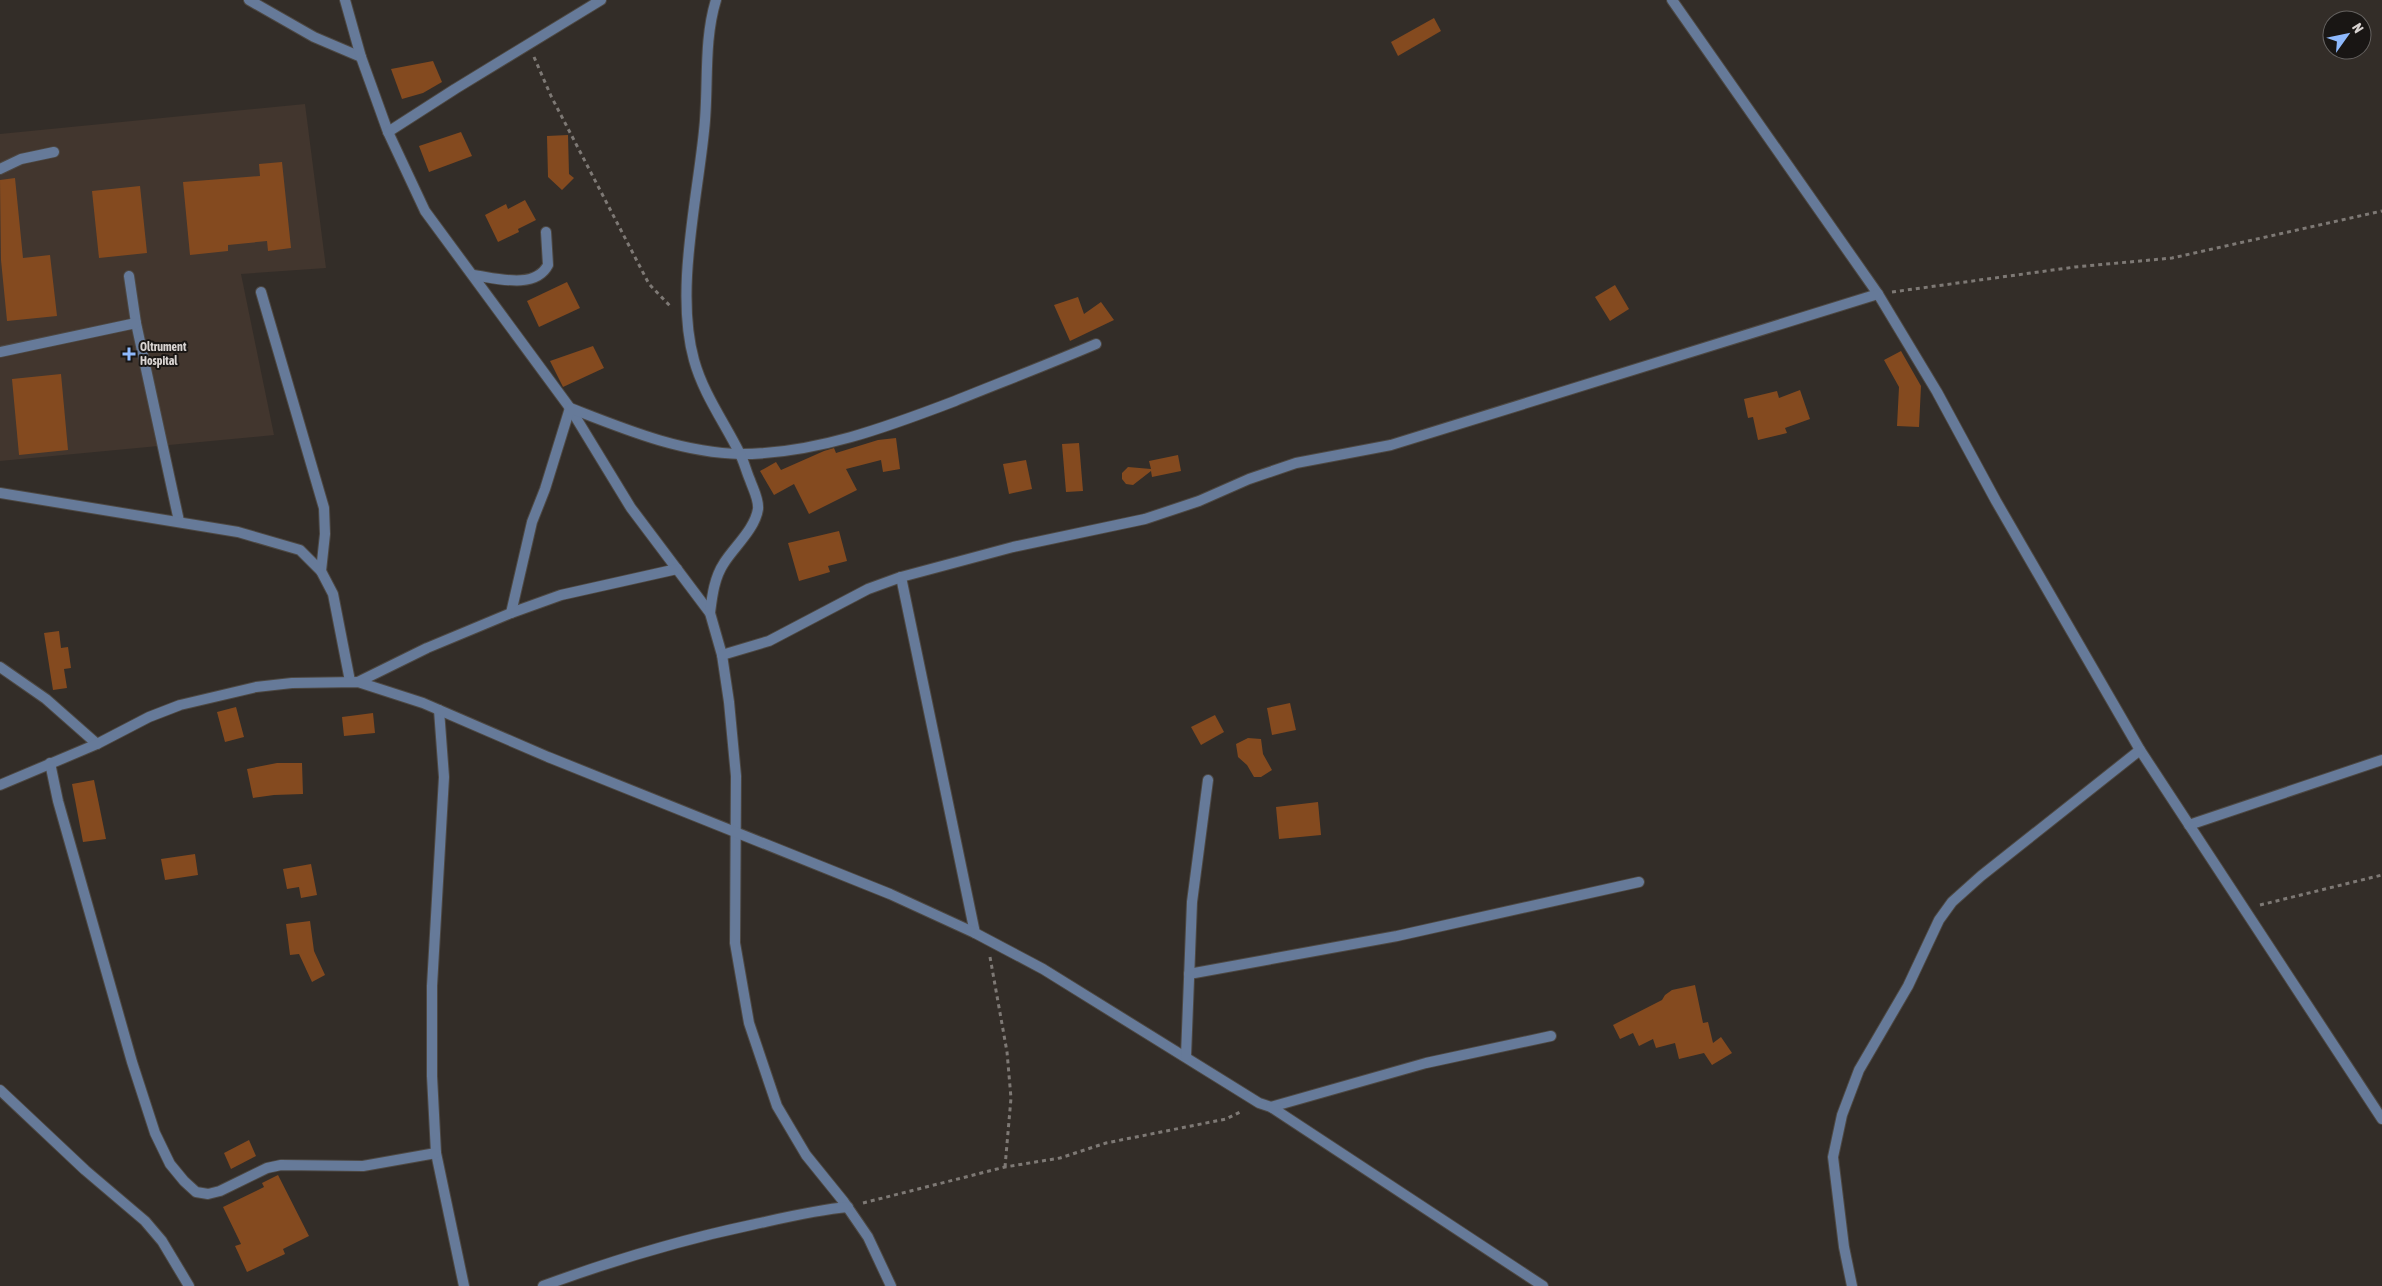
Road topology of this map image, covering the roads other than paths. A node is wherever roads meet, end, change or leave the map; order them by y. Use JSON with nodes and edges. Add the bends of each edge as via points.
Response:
{"nodes":[{"id":1,"x":249,"y":0,"type":"edge"},
{"id":2,"x":345,"y":0,"type":"edge"},
{"id":3,"x":601,"y":0,"type":"edge"},
{"id":4,"x":716,"y":0,"type":"edge"},
{"id":5,"x":1672,"y":0,"type":"edge"},
{"id":6,"x":361,"y":57,"type":"junction"},
{"id":7,"x":388,"y":132,"type":"junction"},
{"id":8,"x":54,"y":152,"type":"dead end"},
{"id":9,"x":0,"y":169,"type":"edge"},
{"id":10,"x":546,"y":232,"type":"dead end"},
{"id":11,"x":473,"y":275,"type":"junction"},
{"id":12,"x":129,"y":276,"type":"dead end"},
{"id":13,"x":261,"y":292,"type":"dead end"},
{"id":14,"x":1878,"y":294,"type":"junction"},
{"id":15,"x":136,"y":323,"type":"junction"},
{"id":16,"x":1096,"y":344,"type":"dead end"},
{"id":17,"x":0,"y":352,"type":"edge"},
{"id":18,"x":570,"y":408,"type":"junction"},
{"id":19,"x":740,"y":454,"type":"junction"},
{"id":20,"x":0,"y":493,"type":"edge"},
{"id":21,"x":179,"y":521,"type":"junction"},
{"id":22,"x":677,"y":569,"type":"junction"},
{"id":23,"x":321,"y":571,"type":"junction"},
{"id":24,"x":901,"y":577,"type":"junction"},
{"id":25,"x":511,"y":613,"type":"junction"},
{"id":26,"x":710,"y":614,"type":"junction"},
{"id":27,"x":722,"y":655,"type":"junction"},
{"id":28,"x":0,"y":667,"type":"edge"},
{"id":29,"x":354,"y":682,"type":"junction"},
{"id":30,"x":439,"y":710,"type":"junction"},
{"id":31,"x":97,"y":744,"type":"junction"},
{"id":32,"x":2140,"y":750,"type":"junction"},
{"id":33,"x":2382,"y":760,"type":"edge"},
{"id":34,"x":50,"y":763,"type":"junction"},
{"id":35,"x":1208,"y":780,"type":"dead end"},
{"id":36,"x":0,"y":785,"type":"edge"},
{"id":37,"x":2189,"y":825,"type":"junction"},
{"id":38,"x":735,"y":832,"type":"junction"},
{"id":39,"x":1639,"y":882,"type":"dead end"},
{"id":40,"x":975,"y":933,"type":"junction"},
{"id":41,"x":1189,"y":974,"type":"junction"},
{"id":42,"x":1551,"y":1036,"type":"dead end"},
{"id":43,"x":1186,"y":1056,"type":"junction"},
{"id":44,"x":0,"y":1090,"type":"edge"},
{"id":45,"x":1271,"y":1107,"type":"junction"},
{"id":46,"x":2382,"y":1119,"type":"edge"},
{"id":47,"x":436,"y":1153,"type":"junction"},
{"id":48,"x":848,"y":1207,"type":"junction"},
{"id":49,"x":189,"y":1286,"type":"edge"},
{"id":50,"x":464,"y":1286,"type":"edge"},
{"id":51,"x":543,"y":1286,"type":"edge"},
{"id":52,"x":892,"y":1286,"type":"edge"},
{"id":53,"x":1543,"y":1286,"type":"edge"},
{"id":54,"x":1852,"y":1286,"type":"edge"}],
"edges":[{"from":1,"to":6,"type":"street","via":[[314,37]]},
{"from":2,"to":6,"type":"street"},
{"from":3,"to":7,"type":"street"},
{"from":4,"to":19,"type":"street","via":[[707,55],[704,130],[687,296],[694,360],[702,384]]},
{"from":5,"to":14,"type":"street"},
{"from":6,"to":7,"type":"street"},
{"from":7,"to":11,"type":"street","via":[[425,211]]},
{"from":8,"to":9,"type":"street","via":[[20,159]]},
{"from":10,"to":11,"type":"street","via":[[548,265],[538,276],[516,280]]},
{"from":11,"to":18,"type":"street"},
{"from":12,"to":15,"type":"street"},
{"from":13,"to":23,"type":"street","via":[[324,508]]},
{"from":14,"to":24,"type":"street","via":[[1391,445],[1296,463],[1144,519],[1013,547]]},
{"from":14,"to":32,"type":"street"},
{"from":15,"to":17,"type":"street"},
{"from":15,"to":21,"type":"street"},
{"from":16,"to":19,"type":"street","via":[[902,422],[796,450]]},
{"from":18,"to":19,"type":"street","via":[[685,448]]},
{"from":18,"to":22,"type":"street","via":[[632,508]]},
{"from":18,"to":25,"type":"street","via":[[532,522]]},
{"from":19,"to":26,"type":"street","via":[[758,509],[747,531],[722,564]]},
{"from":20,"to":21,"type":"street"},
{"from":21,"to":23,"type":"street","via":[[238,532],[300,550]]},
{"from":22,"to":25,"type":"street","via":[[561,595]]},
{"from":22,"to":26,"type":"street"},
{"from":23,"to":29,"type":"street","via":[[334,594]]},
{"from":24,"to":27,"type":"street","via":[[868,589],[769,641]]},
{"from":24,"to":40,"type":"street"},
{"from":25,"to":29,"type":"street"},
{"from":26,"to":27,"type":"street"},
{"from":27,"to":38,"type":"street","via":[[736,776]]},
{"from":28,"to":31,"type":"street","via":[[46,699]]},
{"from":29,"to":30,"type":"street"},
{"from":29,"to":31,"type":"street","via":[[292,683],[215,695],[149,717]]},
{"from":30,"to":38,"type":"street"},
{"from":30,"to":47,"type":"street","via":[[444,777],[432,986]]},
{"from":31,"to":34,"type":"street"},
{"from":32,"to":37,"type":"street"},
{"from":32,"to":54,"type":"street","via":[[1981,876],[1952,902],[1939,920],[1908,986],[1859,1070],[1842,1115],[1834,1157],[1844,1247]]},
{"from":33,"to":37,"type":"street"},
{"from":34,"to":36,"type":"street"},
{"from":34,"to":47,"type":"street","via":[[132,1062],[155,1132],[170,1164],[184,1181],[196,1192],[208,1194],[267,1168],[363,1166]]},
{"from":35,"to":41,"type":"street","via":[[1192,902]]},
{"from":37,"to":46,"type":"street"},
{"from":38,"to":40,"type":"street","via":[[890,894]]},
{"from":38,"to":48,"type":"street","via":[[735,943],[749,1023],[777,1106],[806,1155]]},
{"from":39,"to":41,"type":"street","via":[[1397,936]]},
{"from":40,"to":43,"type":"street","via":[[1043,969]]},
{"from":41,"to":43,"type":"street"},
{"from":42,"to":45,"type":"street","via":[[1426,1063]]},
{"from":43,"to":45,"type":"street","via":[[1259,1103]]},
{"from":44,"to":49,"type":"street","via":[[85,1170],[145,1220]]},
{"from":45,"to":53,"type":"street"},
{"from":47,"to":50,"type":"street"},
{"from":48,"to":51,"type":"street","via":[[818,1210],[714,1233],[602,1264]]},
{"from":48,"to":52,"type":"street","via":[[868,1237]]}]}
